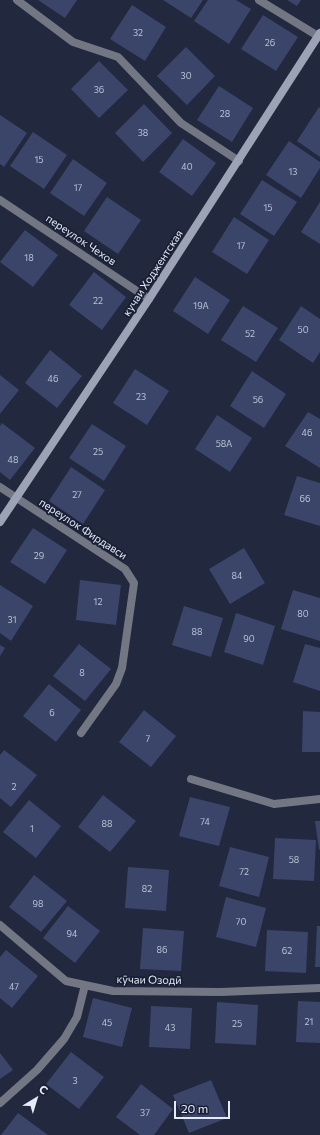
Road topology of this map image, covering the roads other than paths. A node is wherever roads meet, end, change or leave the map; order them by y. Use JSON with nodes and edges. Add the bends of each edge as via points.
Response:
{"nodes":[{"id":1,"x":17,"y":0,"type":"edge"},
{"id":2,"x":260,"y":0,"type":"edge"},
{"id":3,"x":319,"y":35,"type":"edge"},
{"id":4,"x":239,"y":161,"type":"junction"},
{"id":5,"x":0,"y":200,"type":"edge"},
{"id":6,"x":149,"y":299,"type":"junction"},
{"id":7,"x":0,"y":488,"type":"edge"},
{"id":8,"x":17,"y":498,"type":"junction"},
{"id":9,"x":0,"y":522,"type":"edge"},
{"id":10,"x":81,"y":732,"type":"dead end"},
{"id":11,"x":191,"y":779,"type":"dead end"},
{"id":12,"x":320,"y":799,"type":"edge"},
{"id":13,"x":0,"y":925,"type":"edge"},
{"id":14,"x":84,"y":985,"type":"junction"},
{"id":15,"x":320,"y":988,"type":"edge"},
{"id":16,"x":0,"y":1103,"type":"edge"}],
"edges":[{"from":1,"to":4,"type":"street","via":[[73,42],[118,57],[181,122]]},
{"from":2,"to":3,"type":"street"},
{"from":3,"to":4,"type":"main road","name":"кучаи Ходжентская"},
{"from":4,"to":6,"type":"main road","name":"кучаи Ходжентская"},
{"from":5,"to":6,"type":"street","name":"переулок Чехов"},
{"from":6,"to":8,"type":"main road","name":"кучаи Ходжентская"},
{"from":7,"to":8,"type":"street","name":"переулок Фирдавси"},
{"from":8,"to":9,"type":"main road","name":"кучаи Ходжентская"},
{"from":8,"to":10,"type":"street","name":"переулок Фирдавси","via":[[125,569],[134,583],[122,668],[116,684]]},
{"from":11,"to":12,"type":"street","via":[[274,804]]},
{"from":13,"to":14,"type":"street","name":"кӯчаи Озодӣ","via":[[66,981]]},
{"from":14,"to":15,"type":"street","name":"кӯчаи Озодӣ","via":[[113,991],[221,992]]},
{"from":14,"to":16,"type":"street","via":[[77,1017],[64,1039],[37,1070]]}]}
